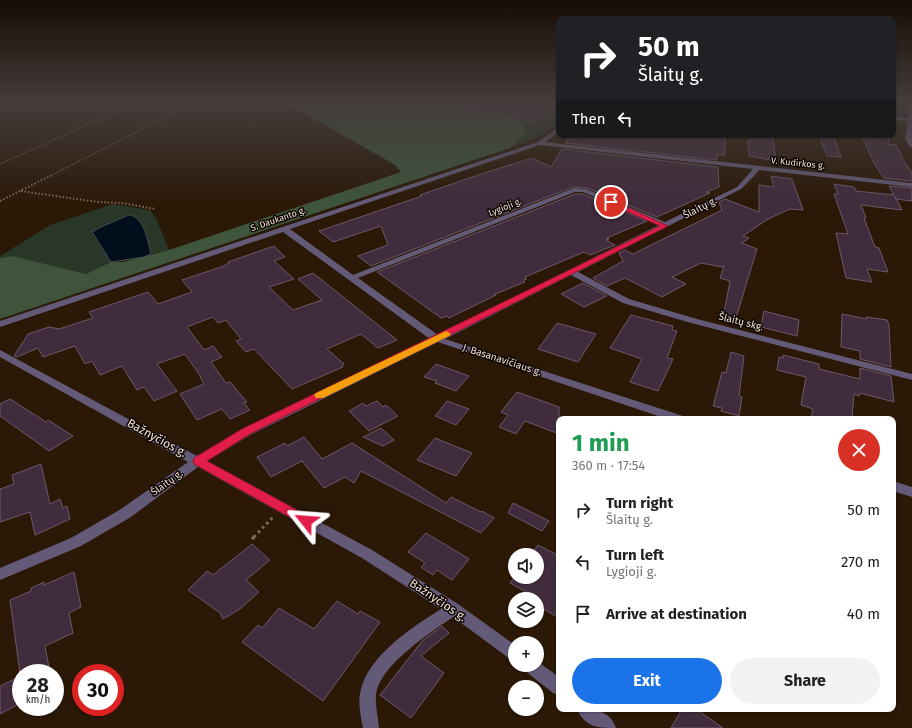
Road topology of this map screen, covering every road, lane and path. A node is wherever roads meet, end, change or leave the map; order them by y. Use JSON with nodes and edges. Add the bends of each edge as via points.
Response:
{"nodes":[{"id":1,"x":60,"y":137,"type":"edge"},
{"id":2,"x":127,"y":137,"type":"edge"},
{"id":3,"x":548,"y":137,"type":"edge"},
{"id":4,"x":908,"y":137,"type":"edge"},
{"id":5,"x":540,"y":143,"type":"junction"},
{"id":6,"x":912,"y":146,"type":"edge"},
{"id":7,"x":0,"y":164,"type":"edge"},
{"id":8,"x":756,"y":167,"type":"junction"},
{"id":9,"x":912,"y":185,"type":"edge"},
{"id":10,"x":21,"y":190,"type":"junction"},
{"id":11,"x":0,"y":201,"type":"edge"},
{"id":12,"x":155,"y":209,"type":"dead end"},
{"id":13,"x":665,"y":226,"type":"junction"},
{"id":14,"x":283,"y":228,"type":"junction"},
{"id":15,"x":572,"y":272,"type":"junction"},
{"id":16,"x":352,"y":278,"type":"junction"},
{"id":17,"x":0,"y":324,"type":"edge"},
{"id":18,"x":437,"y":339,"type":"junction"},
{"id":19,"x":0,"y":353,"type":"edge"},
{"id":20,"x":912,"y":378,"type":"edge"},
{"id":21,"x":670,"y":416,"type":"edge"},
{"id":22,"x":198,"y":461,"type":"junction"},
{"id":23,"x":896,"y":487,"type":"edge"},
{"id":24,"x":912,"y":492,"type":"edge"},
{"id":25,"x":269,"y":522,"type":"dead end"},
{"id":26,"x":252,"y":539,"type":"dead end"},
{"id":27,"x":0,"y":574,"type":"edge"},
{"id":28,"x":453,"y":609,"type":"junction"},
{"id":29,"x":508,"y":649,"type":"edge"},
{"id":30,"x":539,"y":672,"type":"edge"},
{"id":31,"x":556,"y":686,"type":"edge"},
{"id":32,"x":589,"y":712,"type":"edge"},
{"id":33,"x":371,"y":728,"type":"edge"},
{"id":34,"x":608,"y":728,"type":"edge"}],
"edges":[{"from":1,"to":7,"type":"path"},
{"from":2,"to":10,"type":"path"},
{"from":3,"to":5,"type":"street","name":"S. Daukanto g."},
{"from":4,"to":6,"type":"street"},
{"from":5,"to":8,"type":"street","name":"V. Kudirkos g."},
{"from":5,"to":14,"type":"street","name":"S. Daukanto g."},
{"from":8,"to":9,"type":"street","name":"V. Kudirkos g."},
{"from":8,"to":13,"type":"street","name":"Šlaitų g.","via":[[739,188]]},
{"from":10,"to":11,"type":"path"},
{"from":10,"to":12,"type":"path"},
{"from":13,"to":15,"type":"street","name":"Šlaitų g."},
{"from":13,"to":16,"type":"street","name":"Lygioji g.","via":[[578,189]]},
{"from":14,"to":16,"type":"street","name":"J. Basanavičiaus g."},
{"from":14,"to":17,"type":"street","name":"S. Daukanto g."},
{"from":15,"to":18,"type":"street","name":"Šlaitų g."},
{"from":15,"to":20,"type":"street","name":"Šlaitų skg.","via":[[626,301]]},
{"from":16,"to":18,"type":"street","name":"J. Basanavičiaus g."},
{"from":18,"to":21,"type":"street","name":"J. Basanavičiaus g."},
{"from":18,"to":22,"type":"street","name":"Šlaitų g.","via":[[252,428]]},
{"from":19,"to":22,"type":"street","name":"Bažnyčios g."},
{"from":22,"to":27,"type":"street","name":"Šlaitų g.","via":[[126,513],[76,542]]},
{"from":22,"to":28,"type":"street","name":"Bažnyčios g.","via":[[367,554]]},
{"from":23,"to":24,"type":"street"},
{"from":25,"to":26,"type":"path"},
{"from":28,"to":29,"type":"street","name":"Bažnyčios g."},
{"from":28,"to":33,"type":"street","via":[[398,648],[378,672],[368,692]]},
{"from":30,"to":31,"type":"street"},
{"from":32,"to":34,"type":"street"}]}
